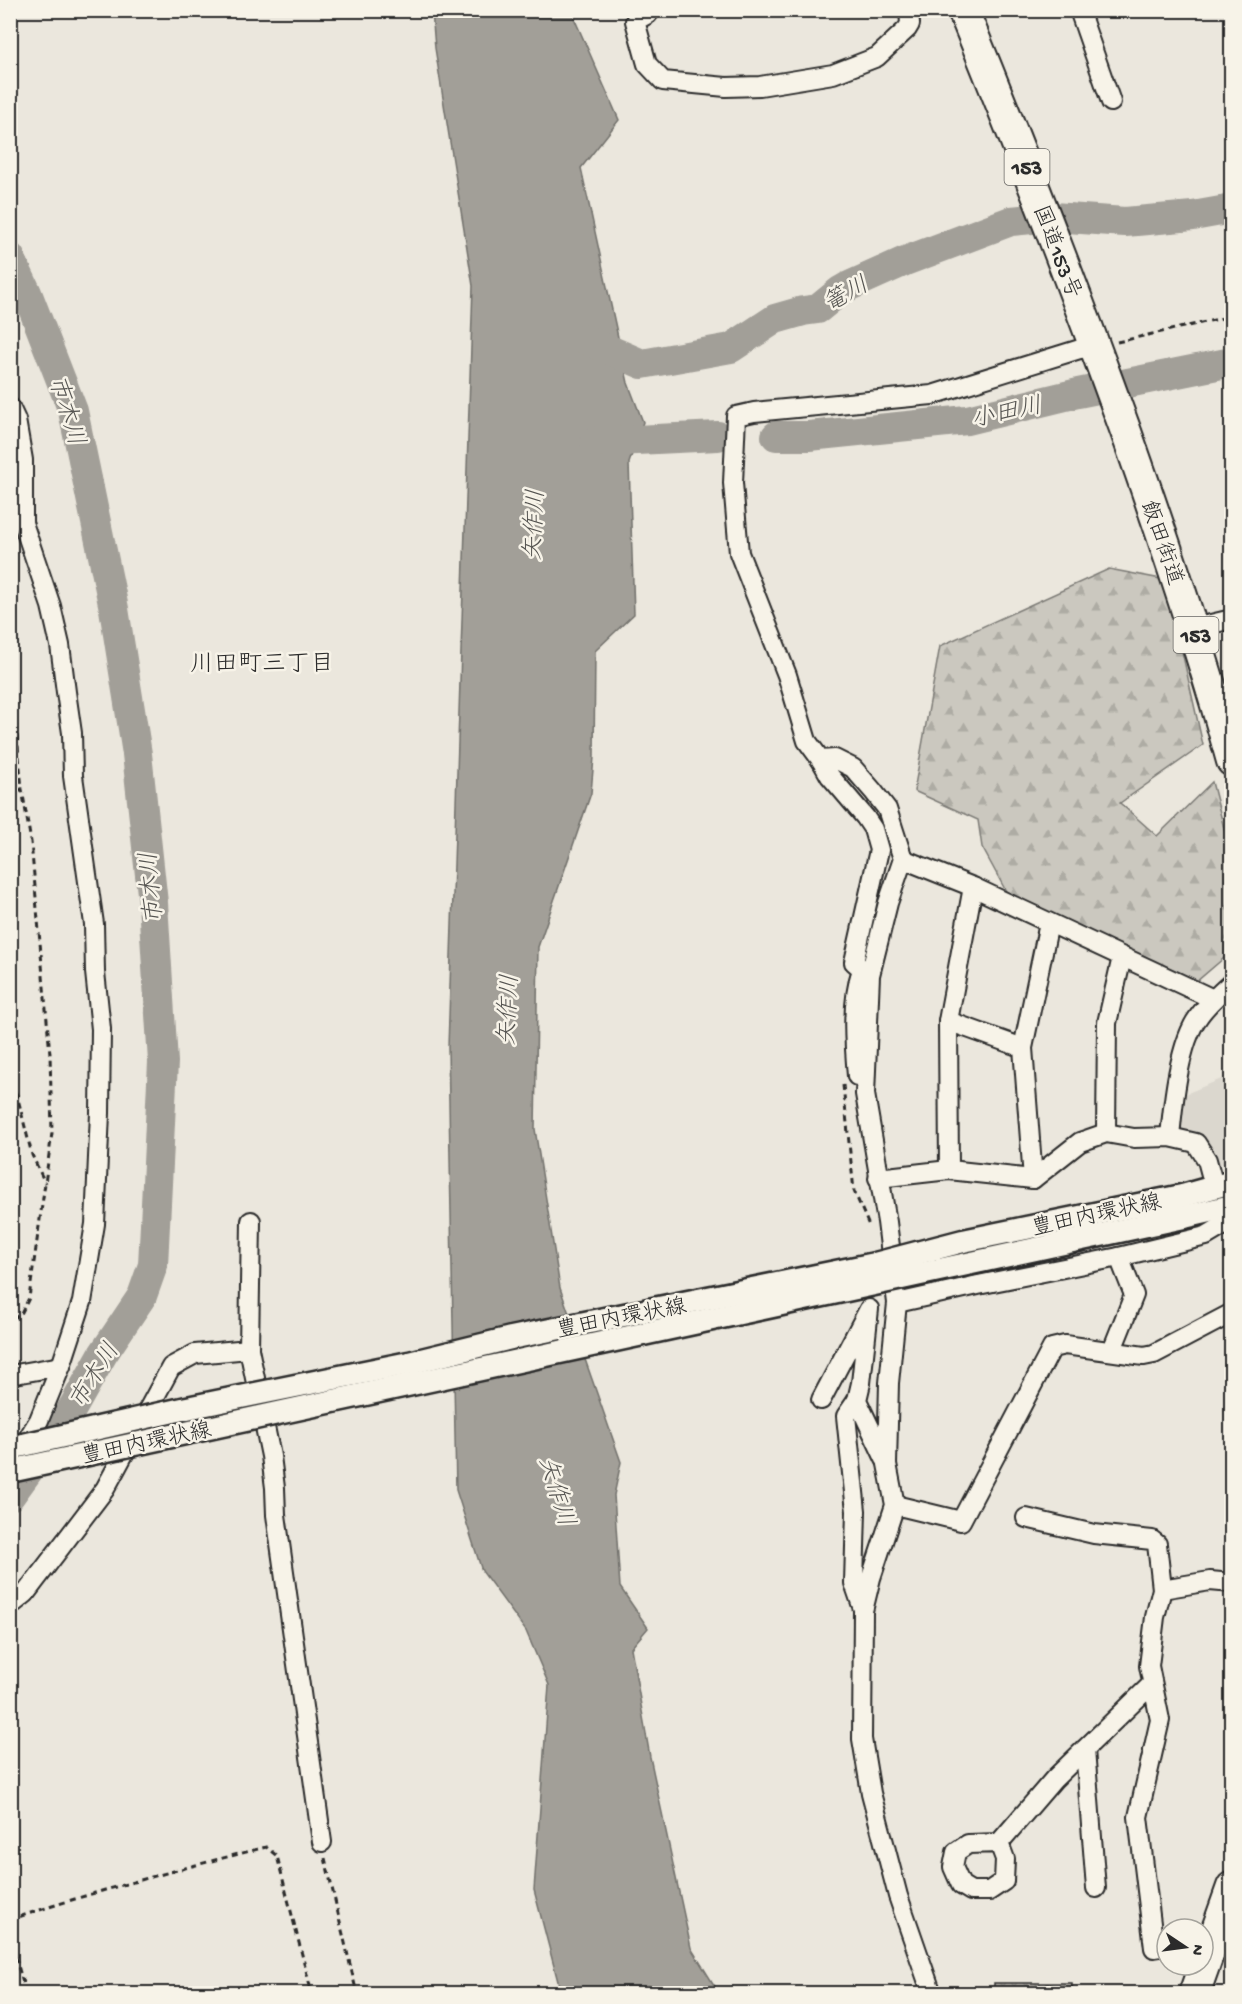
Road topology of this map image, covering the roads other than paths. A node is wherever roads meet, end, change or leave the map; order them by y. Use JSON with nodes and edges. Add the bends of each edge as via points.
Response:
{"nodes":[{"id":1,"x":909,"y":10,"type":"edge"},
{"id":2,"x":963,"y":10,"type":"edge"},
{"id":3,"x":1078,"y":10,"type":"edge"},
{"id":4,"x":648,"y":14,"type":"dead end"},
{"id":5,"x":1111,"y":102,"type":"dead end"},
{"id":6,"x":1091,"y":336,"type":"junction"},
{"id":7,"x":10,"y":407,"type":"edge"},
{"id":8,"x":1232,"y":619,"type":"edge"},
{"id":9,"x":1194,"y":628,"type":"junction"},
{"id":10,"x":821,"y":760,"type":"junction"},
{"id":11,"x":1232,"y":761,"type":"edge"},
{"id":12,"x":903,"y":859,"type":"junction"},
{"id":13,"x":974,"y":887,"type":"junction"},
{"id":14,"x":1049,"y":922,"type":"junction"},
{"id":15,"x":1122,"y":957,"type":"junction"},
{"id":16,"x":1232,"y":982,"type":"edge"},
{"id":17,"x":1213,"y":999,"type":"junction"},
{"id":18,"x":948,"y":1021,"type":"junction"},
{"id":19,"x":1023,"y":1048,"type":"junction"},
{"id":20,"x":865,"y":1094,"type":"junction"},
{"id":21,"x":1106,"y":1134,"type":"junction"},
{"id":22,"x":1170,"y":1137,"type":"junction"},
{"id":23,"x":949,"y":1170,"type":"junction"},
{"id":24,"x":879,"y":1178,"type":"junction"},
{"id":25,"x":1033,"y":1179,"type":"junction"},
{"id":26,"x":1222,"y":1184,"type":"edge"},
{"id":27,"x":1230,"y":1206,"type":"edge"},
{"id":28,"x":1183,"y":1207,"type":"junction"},
{"id":29,"x":251,"y":1221,"type":"dead end"},
{"id":30,"x":1119,"y":1257,"type":"junction"},
{"id":31,"x":897,"y":1303,"type":"junction"},
{"id":32,"x":1232,"y":1313,"type":"edge"},
{"id":33,"x":249,"y":1348,"type":"junction"},
{"id":34,"x":1112,"y":1350,"type":"junction"},
{"id":35,"x":62,"y":1366,"type":"junction"},
{"id":36,"x":10,"y":1375,"type":"edge"},
{"id":37,"x":821,"y":1400,"type":"dead end"},
{"id":38,"x":857,"y":1400,"type":"junction"},
{"id":39,"x":10,"y":1448,"type":"edge"},
{"id":40,"x":887,"y":1464,"type":"junction"},
{"id":41,"x":10,"y":1465,"type":"edge"},
{"id":42,"x":10,"y":1471,"type":"edge"},
{"id":43,"x":895,"y":1505,"type":"junction"},
{"id":44,"x":1026,"y":1518,"type":"dead end"},
{"id":45,"x":1232,"y":1583,"type":"edge"},
{"id":46,"x":1162,"y":1589,"type":"junction"},
{"id":47,"x":10,"y":1606,"type":"edge"},
{"id":48,"x":863,"y":1611,"type":"junction"},
{"id":49,"x":1152,"y":1684,"type":"junction"},
{"id":50,"x":1085,"y":1749,"type":"junction"},
{"id":51,"x":322,"y":1842,"type":"road end"},
{"id":52,"x":999,"y":1843,"type":"dead end"},
{"id":53,"x":1232,"y":1887,"type":"edge"},
{"id":54,"x":1096,"y":1888,"type":"dead end"},
{"id":55,"x":1216,"y":1937,"type":"edge"},
{"id":56,"x":1155,"y":1948,"type":"edge"},
{"id":57,"x":932,"y":1994,"type":"edge"},
{"id":58,"x":1194,"y":1994,"type":"edge"}],
"edges":[{"from":1,"to":4,"type":"street","via":[[907,30],[877,57],[833,74],[760,86],[726,87],[663,81],[647,64],[636,21]]},
{"from":2,"to":6,"type":"highway","name":"国道153号","number":"153"},
{"from":3,"to":5,"type":"street"},
{"from":6,"to":9,"type":"highway","name":"飯田街道","number":"153"},
{"from":6,"to":10,"type":"street","via":[[1080,349],[932,395],[736,416],[733,483],[739,553],[787,675],[807,741]]},
{"from":7,"to":35,"type":"street","via":[[23,460],[23,523],[60,645],[94,924],[101,1029],[95,1224],[82,1302]]},
{"from":8,"to":9,"type":"street"},
{"from":9,"to":11,"type":"highway","name":"飯田街道","number":"153"},
{"from":10,"to":12,"type":"street","via":[[835,759],[853,768],[873,791],[887,809]]},
{"from":10,"to":20,"type":"street","via":[[873,829],[879,850],[854,962],[862,969],[856,986],[854,1047],[858,1081]]},
{"from":12,"to":13,"type":"street"},
{"from":12,"to":20,"type":"street","via":[[870,975]]},
{"from":13,"to":14,"type":"street"},
{"from":13,"to":18,"type":"street"},
{"from":14,"to":15,"type":"street"},
{"from":14,"to":19,"type":"street"},
{"from":15,"to":17,"type":"street"},
{"from":15,"to":21,"type":"street","via":[[1107,1029]]},
{"from":16,"to":17,"type":"street"},
{"from":17,"to":22,"type":"street","via":[[1197,1018],[1188,1038],[1175,1088]]},
{"from":18,"to":19,"type":"street"},
{"from":18,"to":23,"type":"street"},
{"from":19,"to":25,"type":"street"},
{"from":20,"to":24,"type":"street"},
{"from":21,"to":22,"type":"street"},
{"from":21,"to":25,"type":"street","via":[[1080,1142]]},
{"from":22,"to":26,"type":"street","via":[[1196,1143]]},
{"from":23,"to":24,"type":"street"},
{"from":23,"to":25,"type":"street"},
{"from":24,"to":31,"type":"street"},
{"from":26,"to":28,"type":"street","name":"豊田内環状線"},
{"from":27,"to":28,"type":"street","name":"豊田内環状線"},
{"from":27,"to":30,"type":"street","via":[[1221,1227],[1206,1236]]},
{"from":28,"to":39,"type":"street","name":"豊田内環状線","bridge":true,"via":[[963,1241],[875,1264],[511,1338]]},
{"from":28,"to":42,"type":"street","name":"豊田内環状線","bridge":true},
{"from":29,"to":33,"type":"street"},
{"from":30,"to":31,"type":"street"},
{"from":30,"to":34,"type":"street","via":[[1134,1295]]},
{"from":31,"to":40,"type":"street","via":[[889,1383]]},
{"from":32,"to":34,"type":"street","via":[[1154,1354]]},
{"from":33,"to":47,"type":"street","via":[[195,1354],[171,1367],[105,1489],[24,1594]]},
{"from":33,"to":51,"type":"street","via":[[271,1456]]},
{"from":34,"to":43,"type":"street","via":[[1065,1345],[1052,1348],[961,1521]]},
{"from":35,"to":36,"type":"street"},
{"from":35,"to":41,"type":"street","via":[[39,1420]]},
{"from":37,"to":38,"type":"street","via":[[869,1310]]},
{"from":38,"to":40,"type":"street"},
{"from":38,"to":48,"type":"street","via":[[846,1416],[856,1510],[855,1583]]},
{"from":40,"to":43,"type":"street"},
{"from":43,"to":48,"type":"street"},
{"from":44,"to":46,"type":"street","via":[[1094,1534],[1152,1540],[1157,1544]]},
{"from":45,"to":46,"type":"street","via":[[1210,1581]]},
{"from":46,"to":49,"type":"street","via":[[1149,1666]]},
{"from":48,"to":57,"type":"street","via":[[862,1739],[871,1792],[898,1896]]},
{"from":49,"to":50,"type":"street"},
{"from":49,"to":56,"type":"street","via":[[1160,1720],[1138,1817]]},
{"from":50,"to":52,"type":"street"},
{"from":50,"to":54,"type":"street"},
{"from":53,"to":55,"type":"highway"},
{"from":55,"to":58,"type":"highway"}]}
